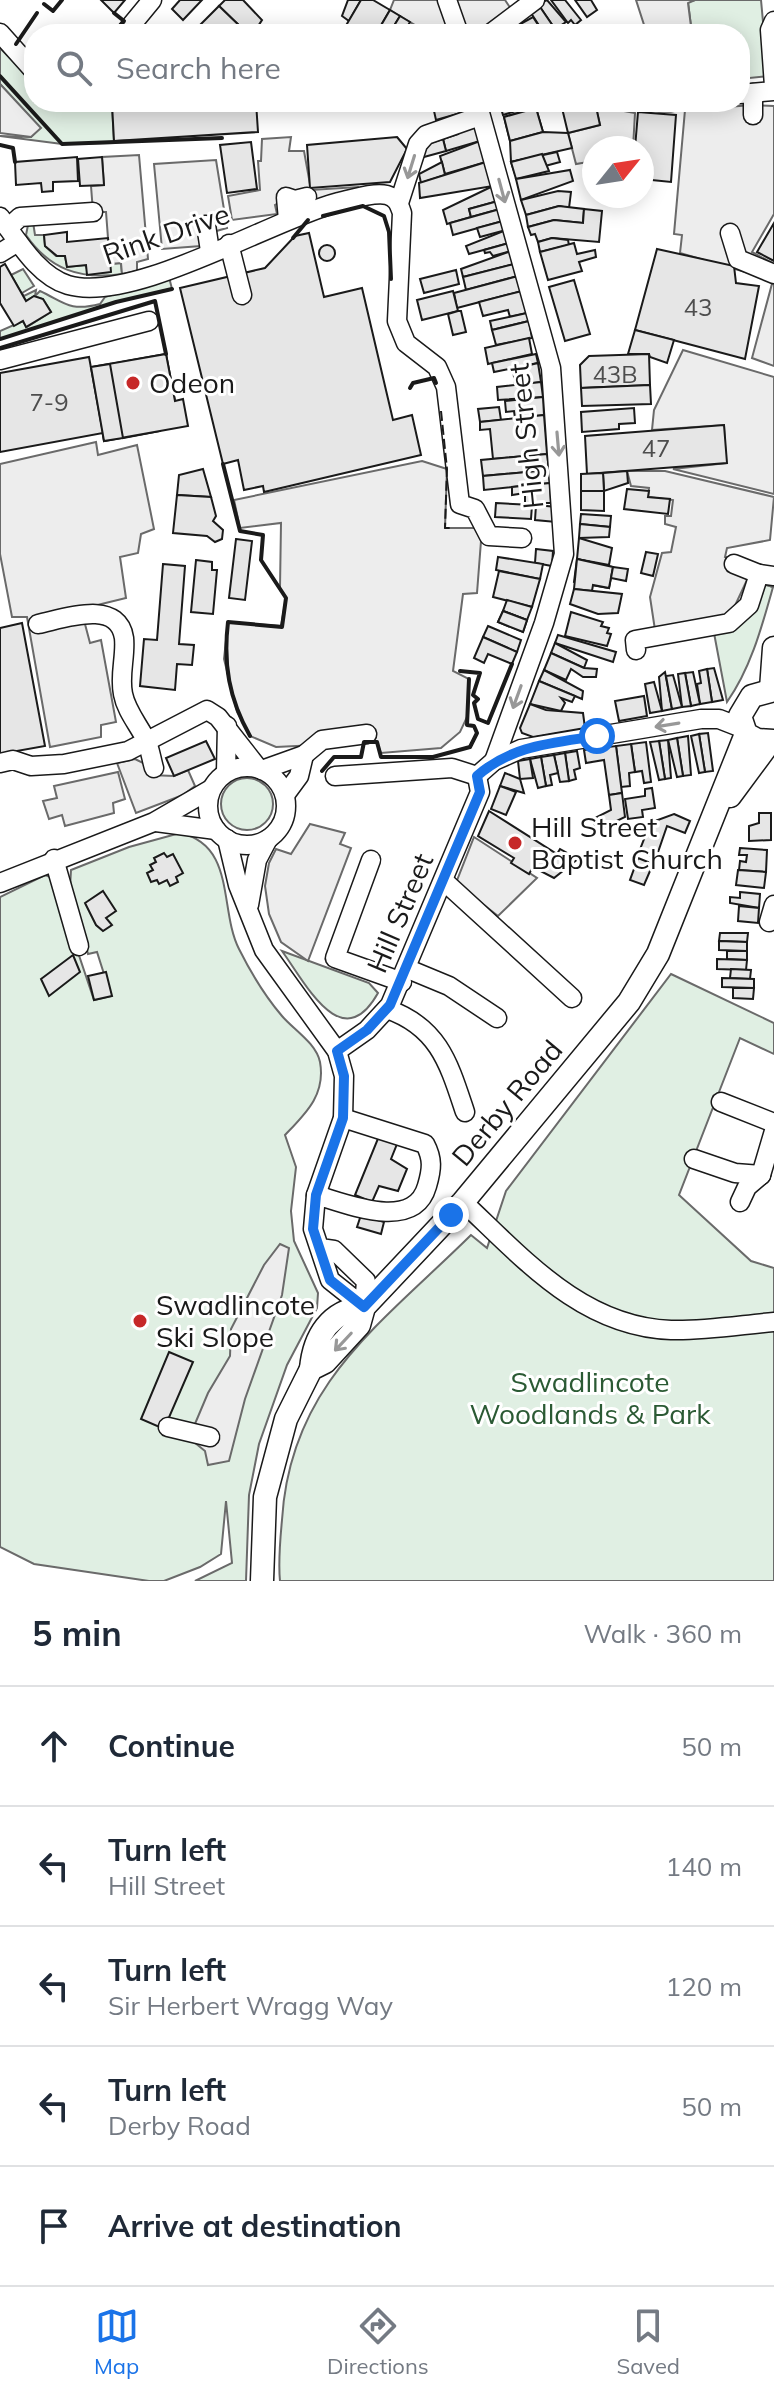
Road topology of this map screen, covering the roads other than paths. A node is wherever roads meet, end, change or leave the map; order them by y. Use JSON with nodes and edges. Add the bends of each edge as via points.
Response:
{"nodes":[{"id":1,"x":152,"y":0,"type":"edge"},
{"id":2,"x":447,"y":0,"type":"edge"},
{"id":3,"x":535,"y":0,"type":"edge"},
{"id":4,"x":774,"y":21,"type":"edge"},
{"id":5,"x":132,"y":24,"type":"edge"},
{"id":6,"x":455,"y":24,"type":"edge"},
{"id":7,"x":503,"y":24,"type":"edge"},
{"id":8,"x":0,"y":33,"type":"edge"},
{"id":9,"x":24,"y":60,"type":"edge"},
{"id":10,"x":774,"y":89,"type":"edge"},
{"id":11,"x":750,"y":93,"type":"edge"},
{"id":12,"x":750,"y":104,"type":"edge"},
{"id":13,"x":473,"y":112,"type":"edge"},
{"id":14,"x":480,"y":112,"type":"edge"},
{"id":15,"x":753,"y":115,"type":"dead end"},
{"id":16,"x":307,"y":197,"type":"dead end"},
{"id":17,"x":399,"y":203,"type":"junction"},
{"id":18,"x":93,"y":212,"type":"dead end"},
{"id":19,"x":288,"y":220,"type":"junction"},
{"id":20,"x":206,"y":225,"type":"dead end"},
{"id":21,"x":9,"y":229,"type":"edge"},
{"id":22,"x":730,"y":233,"type":"dead end"},
{"id":23,"x":229,"y":244,"type":"junction"},
{"id":24,"x":210,"y":251,"type":"junction"},
{"id":25,"x":0,"y":253,"type":"edge"},
{"id":26,"x":774,"y":274,"type":"edge"},
{"id":27,"x":242,"y":295,"type":"dead end"},
{"id":28,"x":149,"y":321,"type":"dead end"},
{"id":29,"x":0,"y":360,"type":"edge"},
{"id":30,"x":522,"y":538,"type":"dead end"},
{"id":31,"x":734,"y":564,"type":"dead end"},
{"id":32,"x":766,"y":575,"type":"edge"},
{"id":33,"x":38,"y":624,"type":"dead end"},
{"id":34,"x":774,"y":648,"type":"edge"},
{"id":35,"x":636,"y":650,"type":"dead end"},
{"id":36,"x":773,"y":689,"type":"edge"},
{"id":37,"x":227,"y":726,"type":"junction"},
{"id":38,"x":744,"y":731,"type":"junction"},
{"id":39,"x":367,"y":734,"type":"dead end"},
{"id":40,"x":147,"y":742,"type":"junction"},
{"id":41,"x":772,"y":742,"type":"edge"},
{"id":42,"x":304,"y":755,"type":"junction"},
{"id":43,"x":494,"y":761,"type":"junction"},
{"id":44,"x":0,"y":763,"type":"edge"},
{"id":45,"x":154,"y":768,"type":"dead end"},
{"id":46,"x":260,"y":769,"type":"junction"},
{"id":47,"x":226,"y":772,"type":"junction"},
{"id":48,"x":335,"y":776,"type":"dead end"},
{"id":49,"x":477,"y":776,"type":"junction"},
{"id":50,"x":211,"y":789,"type":"junction"},
{"id":51,"x":285,"y":795,"type":"junction"},
{"id":52,"x":716,"y":815,"type":"junction"},
{"id":53,"x":154,"y":822,"type":"junction"},
{"id":54,"x":222,"y":834,"type":"junction"},
{"id":55,"x":268,"y":839,"type":"junction"},
{"id":56,"x":54,"y":859,"type":"junction"},
{"id":57,"x":371,"y":860,"type":"dead end"},
{"id":58,"x":445,"y":882,"type":"junction"},
{"id":59,"x":0,"y":883,"type":"edge"},
{"id":60,"x":249,"y":905,"type":"junction"},
{"id":61,"x":79,"y":946,"type":"dead end"},
{"id":62,"x":405,"y":976,"type":"junction"},
{"id":63,"x":572,"y":998,"type":"dead end"},
{"id":64,"x":387,"y":1009,"type":"junction"},
{"id":65,"x":497,"y":1018,"type":"dead end"},
{"id":66,"x":337,"y":1051,"type":"junction"},
{"id":67,"x":721,"y":1102,"type":"dead end"},
{"id":68,"x":465,"y":1112,"type":"dead end"},
{"id":69,"x":343,"y":1118,"type":"junction"},
{"id":70,"x":773,"y":1133,"type":"edge"},
{"id":71,"x":694,"y":1159,"type":"dead end"},
{"id":72,"x":761,"y":1175,"type":"junction"},
{"id":73,"x":316,"y":1195,"type":"junction"},
{"id":74,"x":463,"y":1202,"type":"junction"},
{"id":75,"x":740,"y":1202,"type":"dead end"},
{"id":76,"x":320,"y":1248,"type":"junction"},
{"id":77,"x":364,"y":1307,"type":"junction"},
{"id":78,"x":774,"y":1322,"type":"edge"},
{"id":79,"x":168,"y":1427,"type":"dead end"},
{"id":80,"x":210,"y":1437,"type":"dead end"},
{"id":81,"x":262,"y":1581,"type":"edge"}],
"edges":[{"from":1,"to":5,"type":"street"},
{"from":2,"to":6,"type":"street"},
{"from":3,"to":7,"type":"street"},
{"from":4,"to":10,"type":"street"},
{"from":8,"to":9,"type":"street"},
{"from":10,"to":11,"type":"street"},
{"from":12,"to":15,"type":"street"},
{"from":13,"to":17,"type":"street","one_way":true,"via":[[418,144]]},
{"from":14,"to":43,"type":"street","name":"High Street","one_way":true,"via":[[551,368],[564,554]]},
{"from":16,"to":19,"type":"street","via":[[286,197]]},
{"from":17,"to":19,"type":"street","name":"Rink Drive","via":[[385,194],[374,195]]},
{"from":17,"to":30,"type":"street","via":[[397,321],[406,343],[437,367],[446,387],[460,504],[475,509],[489,536]]},
{"from":18,"to":21,"type":"street","via":[[20,217]]},
{"from":19,"to":23,"type":"street","name":"Rink Drive"},
{"from":20,"to":24,"type":"street"},
{"from":21,"to":24,"type":"street","name":"Rink Drive","via":[[46,272],[70,285],[101,287]]},
{"from":21,"to":25,"type":"street"},
{"from":22,"to":26,"type":"street","via":[[738,259]]},
{"from":23,"to":24,"type":"street","name":"Rink Drive"},
{"from":23,"to":27,"type":"street"},
{"from":28,"to":29,"type":"street"},
{"from":31,"to":32,"type":"street"},
{"from":32,"to":35,"type":"street","via":[[749,605],[729,623],[635,640]]},
{"from":33,"to":40,"type":"street","via":[[92,614],[115,621],[124,641],[122,691]]},
{"from":34,"to":36,"type":"main road"},
{"from":36,"to":38,"type":"main road","name":"Derby Road","via":[[747,702],[740,716]]},
{"from":37,"to":40,"type":"street","via":[[207,710]]},
{"from":37,"to":46,"type":"street"},
{"from":37,"to":47,"type":"street"},
{"from":38,"to":41,"type":"main road"},
{"from":38,"to":43,"type":"street","one_way":true,"via":[[719,719],[701,719],[521,749]]},
{"from":38,"to":52,"type":"main road","name":"Derby Road"},
{"from":39,"to":42,"type":"street","via":[[322,740]]},
{"from":40,"to":44,"type":"street","via":[[64,764]]},
{"from":40,"to":45,"type":"street"},
{"from":41,"to":52,"type":"main road","name":"Derby Road"},
{"from":42,"to":46,"type":"street"},
{"from":42,"to":51,"type":"street","via":[[299,776]]},
{"from":43,"to":49,"type":"street"},
{"from":46,"to":47,"type":"street","via":[[244,766]]},
{"from":46,"to":51,"type":"street"},
{"from":47,"to":50,"type":"street"},
{"from":48,"to":49,"type":"street","via":[[452,768]]},
{"from":49,"to":58,"type":"street","name":"Hill Street","via":[[480,792]]},
{"from":50,"to":53,"type":"street"},
{"from":50,"to":54,"type":"street","via":[[208,811]]},
{"from":51,"to":55,"type":"street","via":[[282,824]]},
{"from":52,"to":74,"type":"main road","name":"Derby Road","via":[[658,954],[629,1002]]},
{"from":53,"to":54,"type":"street"},
{"from":53,"to":56,"type":"street"},
{"from":54,"to":55,"type":"street","via":[[250,845]]},
{"from":54,"to":60,"type":"street"},
{"from":55,"to":60,"type":"street","via":[[257,860]]},
{"from":56,"to":59,"type":"street"},
{"from":56,"to":61,"type":"street"},
{"from":57,"to":62,"type":"street","via":[[335,958]]},
{"from":58,"to":62,"type":"street","name":"Hill Street"},
{"from":58,"to":63,"type":"street"},
{"from":60,"to":66,"type":"street","via":[[264,950]]},
{"from":62,"to":64,"type":"street","name":"Hill Street"},
{"from":62,"to":65,"type":"street","via":[[449,986]]},
{"from":64,"to":66,"type":"street","name":"Hill Street"},
{"from":64,"to":68,"type":"street","via":[[408,1016],[446,1055]]},
{"from":66,"to":69,"type":"street","via":[[344,1076]]},
{"from":67,"to":70,"type":"street"},
{"from":69,"to":73,"type":"street"},
{"from":69,"to":73,"type":"street","via":[[425,1144],[432,1158],[425,1193],[416,1204],[398,1211],[371,1211]]},
{"from":70,"to":72,"type":"street"},
{"from":71,"to":72,"type":"street","via":[[735,1173]]},
{"from":72,"to":75,"type":"street"},
{"from":73,"to":76,"type":"street","via":[[313,1229]]},
{"from":74,"to":77,"type":"main road","name":"Derby Road"},
{"from":74,"to":78,"type":"street","via":[[539,1272],[597,1313],[672,1330]]},
{"from":76,"to":77,"type":"street","via":[[330,1280]]},
{"from":76,"to":77,"type":"street","via":[[334,1250],[366,1281]]},
{"from":77,"to":81,"type":"main road","name":"Derby Road","via":[[359,1325],[325,1362],[311,1369],[286,1419],[268,1476],[261,1524]]},
{"from":79,"to":80,"type":"street"}]}
